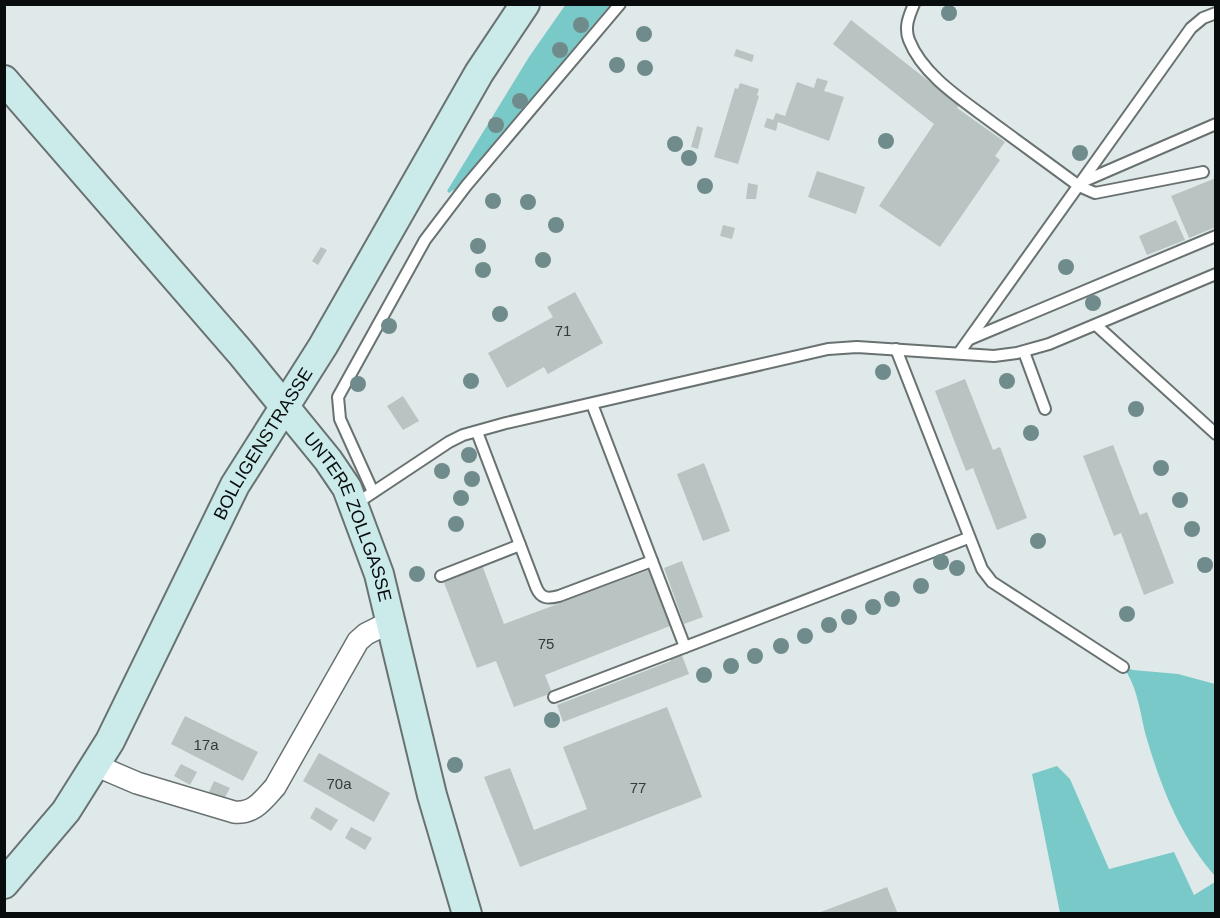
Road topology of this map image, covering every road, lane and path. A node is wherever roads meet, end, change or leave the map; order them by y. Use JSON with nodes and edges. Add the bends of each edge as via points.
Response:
{"nodes":[{"id":1,"x":525,"y":4,"type":"edge"},
{"id":2,"x":620,"y":4,"type":"edge"},
{"id":3,"x":914,"y":4,"type":"edge"},
{"id":4,"x":1215,"y":13,"type":"edge"},
{"id":5,"x":4,"y":80,"type":"edge"},
{"id":6,"x":1215,"y":124,"type":"edge"},
{"id":7,"x":1203,"y":172,"type":"dead end"},
{"id":8,"x":1080,"y":184,"type":"junction"},
{"id":9,"x":1215,"y":236,"type":"edge"},
{"id":10,"x":1215,"y":274,"type":"edge"},
{"id":11,"x":1096,"y":325,"type":"junction"},
{"id":12,"x":970,"y":339,"type":"junction"},
{"id":13,"x":896,"y":350,"type":"junction"},
{"id":14,"x":1024,"y":352,"type":"junction"},
{"id":15,"x":959,"y":353,"type":"junction"},
{"id":16,"x":592,"y":404,"type":"junction"},
{"id":17,"x":285,"y":407,"type":"junction"},
{"id":18,"x":1045,"y":409,"type":"dead end"},
{"id":19,"x":477,"y":432,"type":"junction"},
{"id":20,"x":1215,"y":434,"type":"edge"},
{"id":21,"x":364,"y":499,"type":"junction"},
{"id":22,"x":968,"y":538,"type":"junction"},
{"id":23,"x":520,"y":545,"type":"junction"},
{"id":24,"x":652,"y":561,"type":"junction"},
{"id":25,"x":441,"y":576,"type":"dead end"},
{"id":26,"x":390,"y":622,"type":"junction"},
{"id":27,"x":685,"y":647,"type":"junction"},
{"id":28,"x":1123,"y":667,"type":"dead end"},
{"id":29,"x":554,"y":697,"type":"dead end"},
{"id":30,"x":95,"y":765,"type":"junction"},
{"id":31,"x":4,"y":884,"type":"edge"},
{"id":32,"x":468,"y":914,"type":"edge"}],
"edges":[{"from":1,"to":17,"type":"main road","name":"BOLLIGENSTRASSE","via":[[479,73]]},
{"from":2,"to":21,"type":"lane","via":[[425,240],[338,397],[340,418]]},
{"from":3,"to":8,"type":"lane","via":[[907,24],[908,38],[925,65],[969,105]]},
{"from":4,"to":8,"type":"lane","via":[[1191,28]]},
{"from":5,"to":17,"type":"main road","name":"UNTERE ZOLLGASSE"},
{"from":6,"to":8,"type":"lane"},
{"from":7,"to":8,"type":"lane","via":[[1095,193]]},
{"from":8,"to":12,"type":"lane"},
{"from":9,"to":12,"type":"lane"},
{"from":10,"to":11,"type":"lane"},
{"from":11,"to":14,"type":"lane"},
{"from":11,"to":20,"type":"lane"},
{"from":12,"to":15,"type":"lane"},
{"from":13,"to":15,"type":"lane"},
{"from":13,"to":16,"type":"lane","via":[[828,349]]},
{"from":13,"to":22,"type":"lane"},
{"from":14,"to":15,"type":"lane","via":[[994,356]]},
{"from":14,"to":18,"type":"lane"},
{"from":16,"to":19,"type":"lane"},
{"from":16,"to":24,"type":"lane"},
{"from":17,"to":21,"type":"main road","name":"UNTERE ZOLLGASSE"},
{"from":17,"to":30,"type":"main road","name":"BOLLIGENSTRASSE","via":[[227,499],[143,677]]},
{"from":19,"to":21,"type":"lane","via":[[449,442]]},
{"from":19,"to":23,"type":"lane"},
{"from":21,"to":26,"type":"main road","name":"UNTERE ZOLLGASSE"},
{"from":22,"to":27,"type":"lane"},
{"from":22,"to":28,"type":"lane","via":[[992,582]]},
{"from":23,"to":24,"type":"lane","via":[[538,591],[549,599]]},
{"from":23,"to":25,"type":"lane"},
{"from":24,"to":27,"type":"lane"},
{"from":26,"to":30,"type":"street","via":[[358,641],[275,787],[256,808],[234,812],[137,783]]},
{"from":26,"to":32,"type":"main road","name":"UNTERE ZOLLGASSE","via":[[432,795]]},
{"from":27,"to":29,"type":"lane"},
{"from":30,"to":31,"type":"main road","name":"BOLLIGENSTRASSE","via":[[66,810]]}]}
